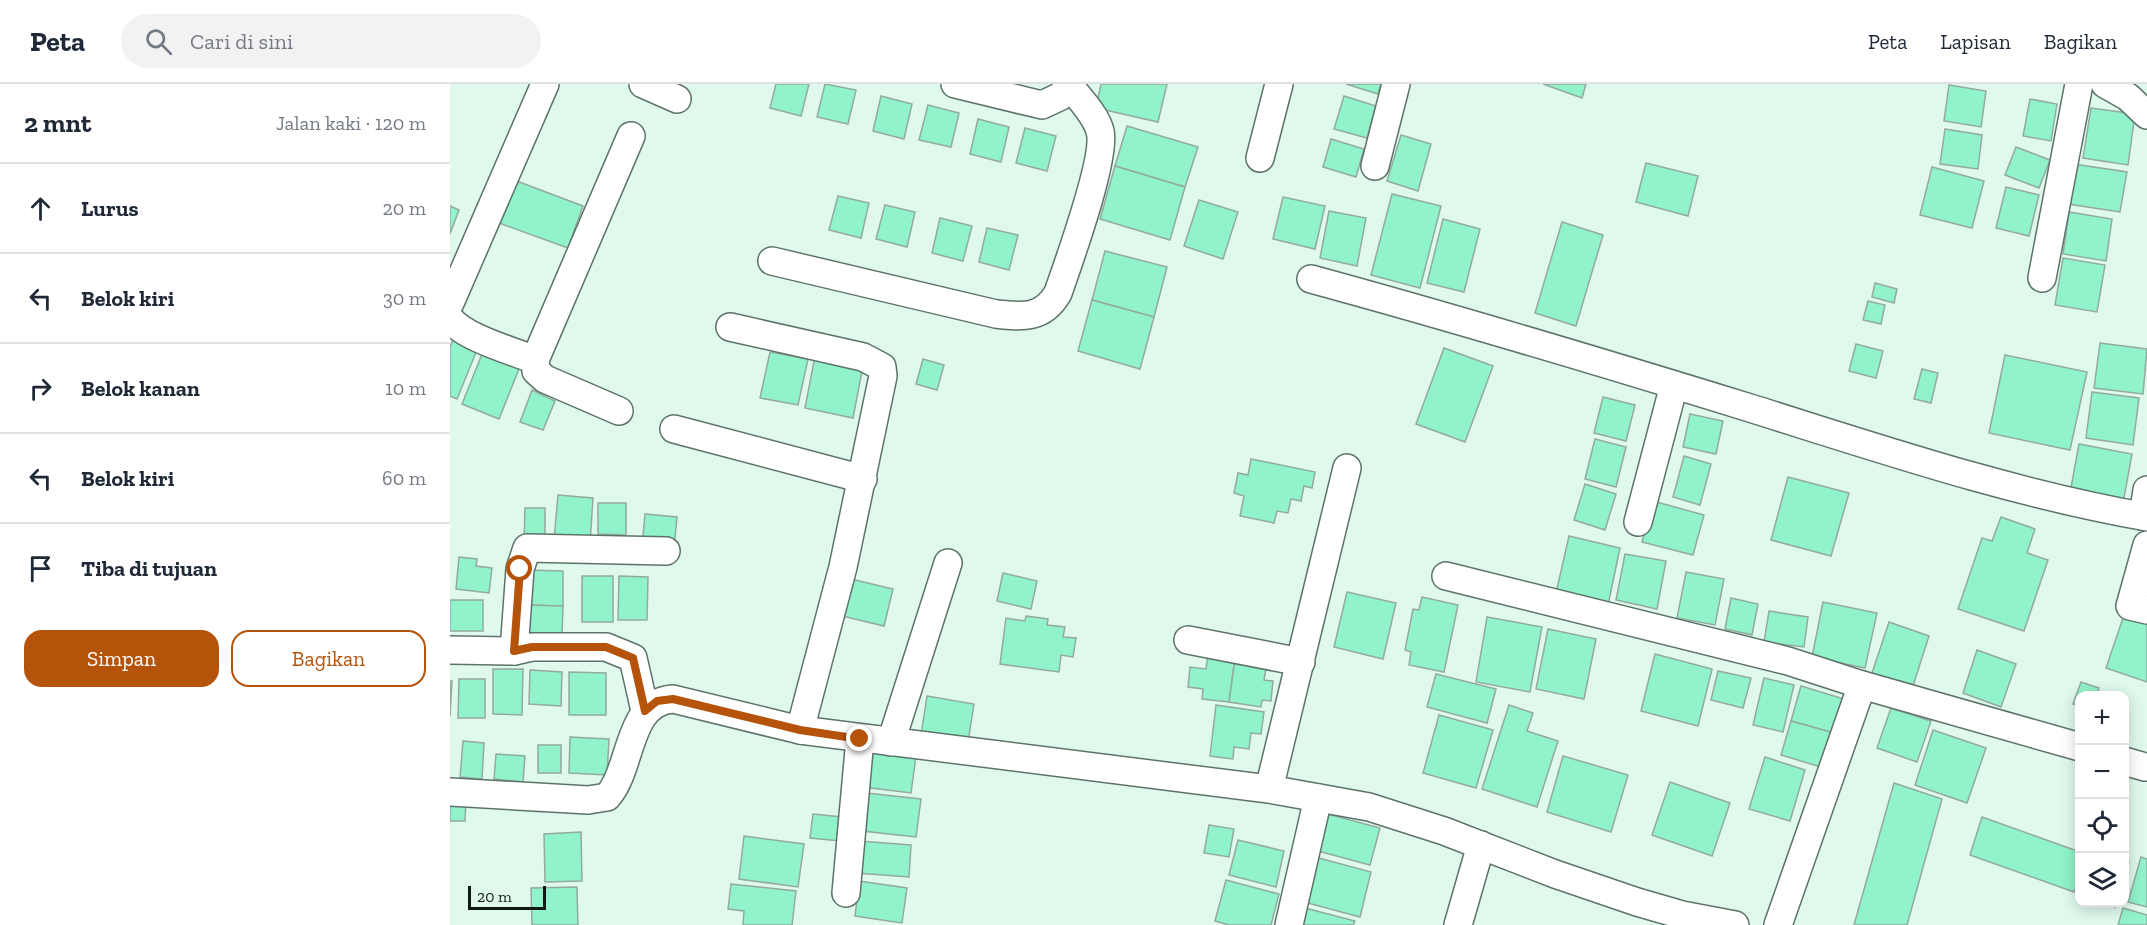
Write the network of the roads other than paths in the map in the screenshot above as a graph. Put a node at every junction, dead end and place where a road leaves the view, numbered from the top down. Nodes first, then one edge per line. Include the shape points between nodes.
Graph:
1 (545, 84) edge
2 (643, 84) edge
3 (955, 84) edge
4 (1069, 84) edge
5 (1279, 84) edge
6 (1396, 84) edge
7 (2079, 84) edge
8 (2105, 84) edge
9 (677, 99) dead end
10 (2147, 115) edge
11 (631, 136) dead end
12 (1260, 158) dead end
13 (1375, 166) dead end
14 (772, 261) dead end
15 (2042, 278) dead end
16 (1311, 279) dead end
17 (450, 303) edge
18 (450, 319) edge
19 (730, 327) dead end
20 (535, 360) junction
21 (1674, 384) junction
22 (619, 411) dead end
23 (674, 429) dead end
24 (1347, 468) dead end
25 (863, 479) junction
26 (2147, 490) edge
27 (2145, 517) edge
28 (1638, 522) dead end
29 (2147, 545) edge
30 (666, 551) dead end
31 (948, 563) dead end
32 (1446, 576) dead end
33 (2147, 610) edge
34 (1188, 640) dead end
35 (450, 650) edge
36 (514, 651) junction
37 (1301, 662) junction
38 (1862, 685) junction
39 (645, 711) junction
40 (800, 730) junction
41 (860, 739) junction
42 (891, 742) junction
43 (2075, 746) edge
44 (1269, 789) junction
45 (450, 792) edge
46 (1318, 798) junction
47 (1481, 845) junction
48 (846, 892) dead end
49 (1288, 925) edge
50 (1458, 925) edge
51 (1735, 925) edge
52 (1778, 925) edge

1 - 17 street
2 - 9 street
3 - 4 street via 1042,105 1061,96
4 - 14 street via 1100,131 1101,147 1082,223 1058,293 1042,312 1031,316 996,314
5 - 12 street
6 - 13 street
7 - 15 street
8 - 10 street via 2128,97
11 - 20 street
16 - 21 street
18 - 20 street via 472,334
19 - 25 street via 863,357 882,367
20 - 22 street via 536,371 545,379
21 - 27 street via 1960,474
21 - 28 street
23 - 25 street
24 - 37 street
25 - 40 street
26 - 27 street
29 - 33 street via 2130,606
30 - 36 street via 526,548 520,569
31 - 42 street
32 - 38 street via 1788,661
34 - 37 street
35 - 36 street
36 - 39 street via 532,647 606,647 633,658
37 - 44 street
38 - 43 street
38 - 52 street
39 - 40 street via 657,701 673,699
39 - 45 street via 621,778 607,797 588,800
40 - 41 street
41 - 42 street
41 - 48 street
42 - 44 street
44 - 46 street
46 - 47 street via 1369,807
46 - 49 street
47 - 50 street
47 - 51 street via 1637,902

